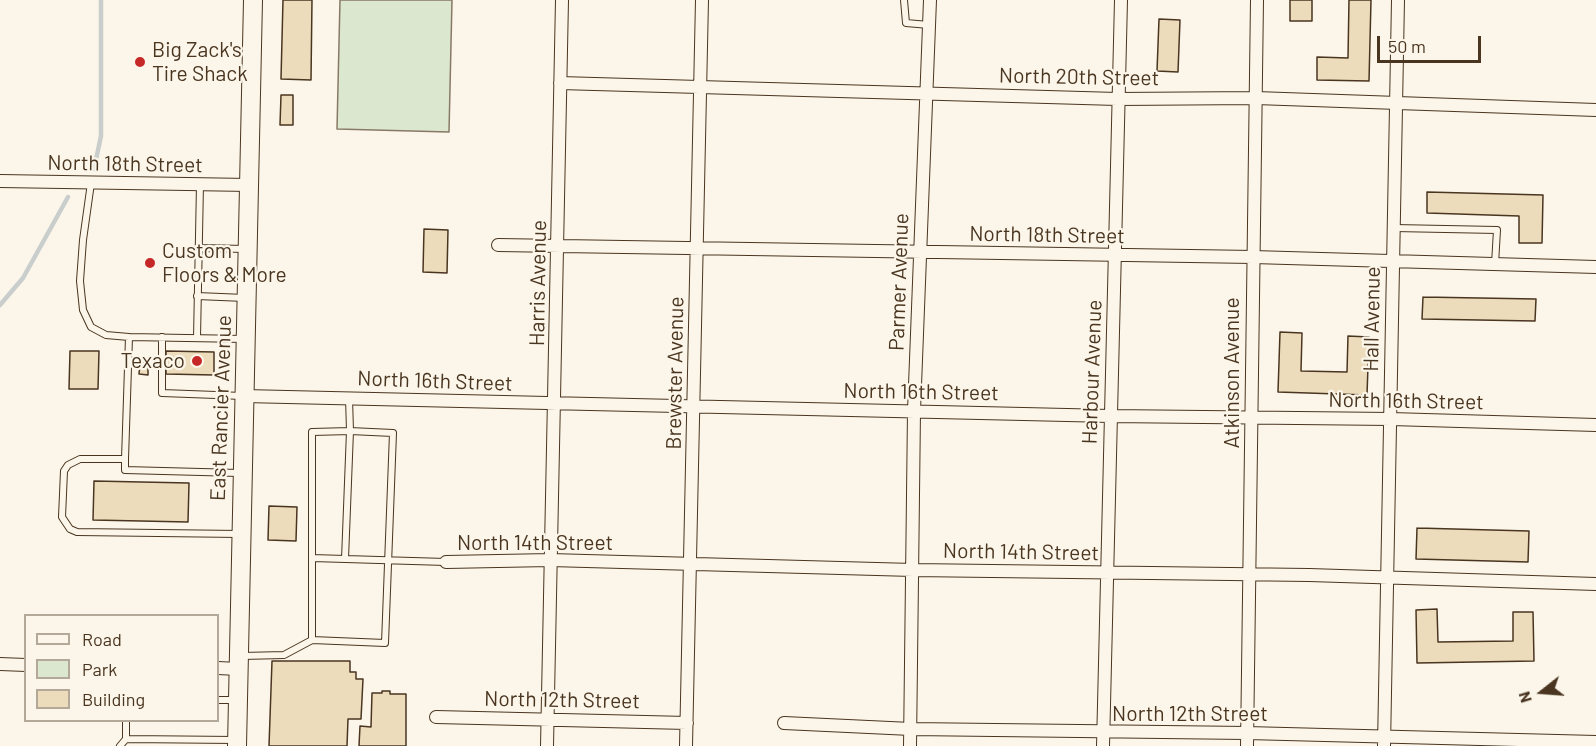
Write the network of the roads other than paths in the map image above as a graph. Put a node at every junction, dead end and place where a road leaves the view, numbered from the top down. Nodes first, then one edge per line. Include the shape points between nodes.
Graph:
1 (253, 0) edge
2 (562, 0) edge
3 (702, 0) edge
4 (904, 0) edge
5 (930, 0) edge
6 (1121, 0) edge
7 (1257, 0) edge
8 (1398, 0) edge
9 (928, 25) junction
10 (560, 83) junction
11 (700, 87) junction
12 (925, 93) junction
13 (1256, 98) junction
14 (1118, 99) junction
15 (1396, 102) junction
16 (1596, 110) edge
17 (0, 182) edge
18 (91, 183) junction
19 (200, 184) junction
20 (250, 185) junction
21 (1393, 228) junction
22 (498, 245) dead end
23 (558, 246) junction
24 (198, 248) junction
25 (248, 249) junction
26 (698, 250) junction
27 (920, 253) junction
28 (1115, 255) junction
29 (1252, 257) junction
30 (1392, 262) junction
31 (1495, 264) junction
32 (1596, 267) edge
33 (197, 296) junction
34 (247, 298) junction
35 (129, 337) junction
36 (162, 337) junction
37 (197, 338) junction
38 (246, 339) junction
39 (244, 396) junction
40 (349, 399) junction
41 (555, 404) junction
42 (694, 406) junction
43 (914, 411) junction
44 (1110, 416) junction
45 (1252, 418) junction
46 (1391, 419) junction
47 (1596, 424) edge
48 (350, 431) junction
49 (125, 459) junction
50 (242, 473) junction
51 (241, 534) junction
52 (312, 558) junction
53 (345, 559) junction
54 (550, 560) junction
55 (388, 561) junction
56 (446, 562) joint
57 (690, 565) junction
58 (913, 570) junction
59 (1107, 573) junction
60 (1248, 575) junction
61 (1388, 578) junction
62 (1596, 584) edge
63 (312, 640) junction
64 (238, 662) junction
65 (0, 664) edge
66 (24, 665) edge
67 (219, 668) edge
68 (219, 700) edge
69 (237, 700) junction
70 (436, 717) dead end
71 (548, 719) junction
72 (126, 722) edge
73 (687, 723) junction
74 (784, 723) dead end
75 (910, 729) junction
76 (1104, 733) junction
77 (126, 739) junction
78 (1247, 740) edge
79 (1384, 742) edge
80 (1596, 742) edge
81 (209, 743) edge
82 (237, 743) edge
83 (1504, 743) edge
84 (120, 746) edge
85 (547, 746) edge
86 (686, 746) edge
87 (910, 746) edge
88 (1103, 746) edge

1 - 20 main road, East Rancier Avenue
2 - 10 street, Harris Avenue
3 - 11 street, Brewster Avenue
4 - 9 lane via 906,23
5 - 9 street, Parmer Avenue
6 - 14 street, Harbour Avenue
7 - 13 street, Atkinson Avenue
8 - 15 street, Hall Avenue
9 - 12 street, Parmer Avenue
10 - 11 street, North 20th Street
10 - 23 street, Harris Avenue
11 - 12 street, North 20th Street
11 - 26 street, Brewster Avenue
12 - 14 street, North 20th Street
12 - 27 street, Parmer Avenue
13 - 14 street, North 20th Street
13 - 15 street, North 20th Street
13 - 29 street, Atkinson Avenue
14 - 28 street, Harbour Avenue
15 - 16 street, North 20th Street
15 - 21 street, Hall Avenue
17 - 18 street, North 18th Street
18 - 19 street, North 18th Street
18 - 35 lane via 80,281 83,310 91,327 106,335
19 - 20 street, North 18th Street
19 - 24 lane
20 - 25 main road, East Rancier Avenue
21 - 30 street, Hall Avenue
21 - 31 lane via 1497,230
22 - 23 street, North 18th Street
23 - 26 street, North 18th Street
23 - 41 street, Harris Avenue
24 - 25 lane
24 - 33 lane
25 - 34 main road, East Rancier Avenue
26 - 27 street, North 18th Street
26 - 42 street, Brewster Avenue
27 - 28 street, North 18th Street
27 - 43 street, Parmer Avenue
28 - 29 street, North 18th Street
28 - 44 street, Harbour Avenue
29 - 30 street, North 18th Street
29 - 45 street, Atkinson Avenue
30 - 31 street, North 18th Street
30 - 46 street, Hall Avenue
31 - 32 street, North 18th Street
33 - 34 lane
33 - 37 lane
34 - 38 main road, East Rancier Avenue
35 - 36 lane
35 - 49 lane
36 - 37 lane
36 - 39 lane via 162,393
37 - 38 lane
38 - 39 main road, East Rancier Avenue
39 - 40 street, North 16th Street
39 - 50 main road, East Rancier Avenue
40 - 41 street, North 16th Street
40 - 48 lane
41 - 42 street, North 16th Street
41 - 54 street, Harris Avenue
42 - 43 street, North 16th Street
42 - 57 street, Brewster Avenue
43 - 44 street, North 16th Street
43 - 58 street, Parmer Avenue
44 - 45 street, North 16th Street
44 - 59 street, Harbour Avenue
45 - 46 street, North 16th Street
45 - 60 street, Atkinson Avenue
46 - 47 street, North 16th Street
46 - 61 street, Hall Avenue
48 - 52 lane via 312,432
48 - 53 lane
48 - 55 lane via 393,433
49 - 50 lane via 125,470
49 - 51 lane via 80,459 68,465 64,471 62,517 70,529
50 - 51 main road, East Rancier Avenue
51 - 64 main road, East Rancier Avenue
52 - 53 lane
52 - 63 lane
53 - 55 lane
54 - 56 street, North 14th Street
54 - 57 street, North 14th Street
54 - 71 street, Harris Avenue
55 - 56 lane
55 - 63 lane via 385,643
57 - 58 street, North 14th Street
57 - 73 street, Brewster Avenue
58 - 59 street, North 14th Street
58 - 75 street, Parmer Avenue
59 - 60 street, North 14th Street
59 - 76 street, Harbour Avenue
60 - 61 street, North 14th Street
60 - 78 street, Atkinson Avenue
61 - 62 street, North 14th Street
61 - 79 street, Hall Avenue
63 - 64 lane via 284,655
64 - 67 street
64 - 69 main road, East Rancier Avenue
65 - 66 street
68 - 69 lane
69 - 82 main road, East Rancier Avenue
70 - 71 street, North 12th Street
71 - 73 street, North 12th Street
71 - 85 street, Harris Avenue
72 - 77 lane
73 - 86 street, Brewster Avenue
74 - 75 street, North 12th Street
75 - 76 street, North 12th Street
75 - 87 street, Parmer Avenue
76 - 78 street, North 12th Street
76 - 88 street, Harbour Avenue
77 - 81 lane
77 - 84 lane
78 - 79 street, North 12th Street
79 - 83 street, North 12th Street
80 - 83 street, North 12th Street
81 - 82 lane

